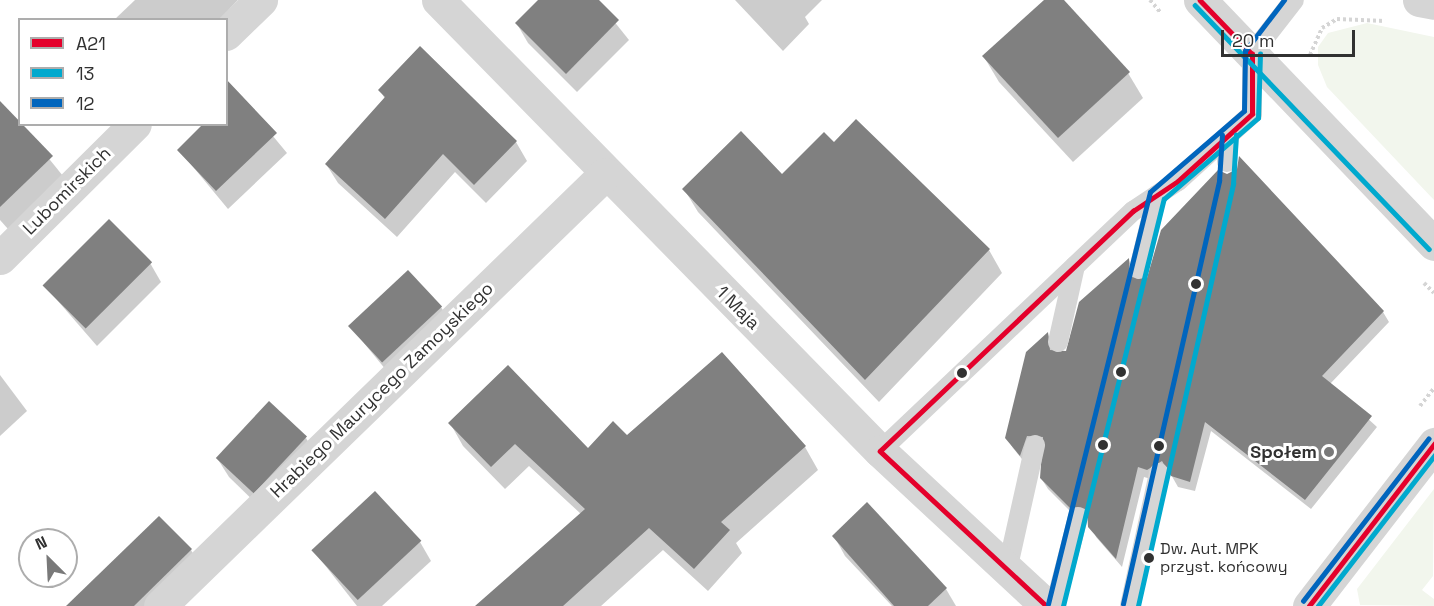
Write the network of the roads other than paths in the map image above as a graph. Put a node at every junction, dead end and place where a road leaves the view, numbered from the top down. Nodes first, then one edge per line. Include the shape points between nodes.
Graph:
1 (261, 0) edge
2 (438, 0) edge
3 (1200, 0) edge
4 (1294, 0) edge
5 (1419, 0) edge
6 (1434, 3) edge
7 (228, 32) edge
8 (1252, 54) junction
9 (133, 126) edge
10 (1229, 135) junction
11 (1227, 162) dead end
12 (605, 174) junction
13 (1157, 195) junction
14 (1434, 244) edge
15 (0, 258) edge
16 (1075, 266) junction
17 (1139, 269) dead end
18 (1058, 342) dead end
19 (1434, 444) edge
20 (1035, 445) dead end
21 (880, 452) junction
22 (1159, 473) dead end
23 (1078, 517) dead end
24 (1008, 566) junction
25 (160, 606) edge
26 (1047, 606) edge
27 (1055, 606) edge
28 (1130, 606) edge
29 (1309, 606) edge

1 - 7 street
2 - 12 street, 1 Maja
3 - 8 street
4 - 8 lane
5 - 6 street
8 - 10 lane via 1252,114
8 - 14 street
9 - 15 street, Lubomirskich
10 - 11 lane
10 - 13 lane
12 - 21 street, 1 Maja
12 - 25 street, Hrabiego Maurycego Zamoyskiego
13 - 16 lane
13 - 17 lane
16 - 18 lane
16 - 21 lane
19 - 29 street
20 - 24 lane
21 - 24 street, 1 Maja
22 - 28 lane
23 - 27 lane
24 - 26 street, 1 Maja

